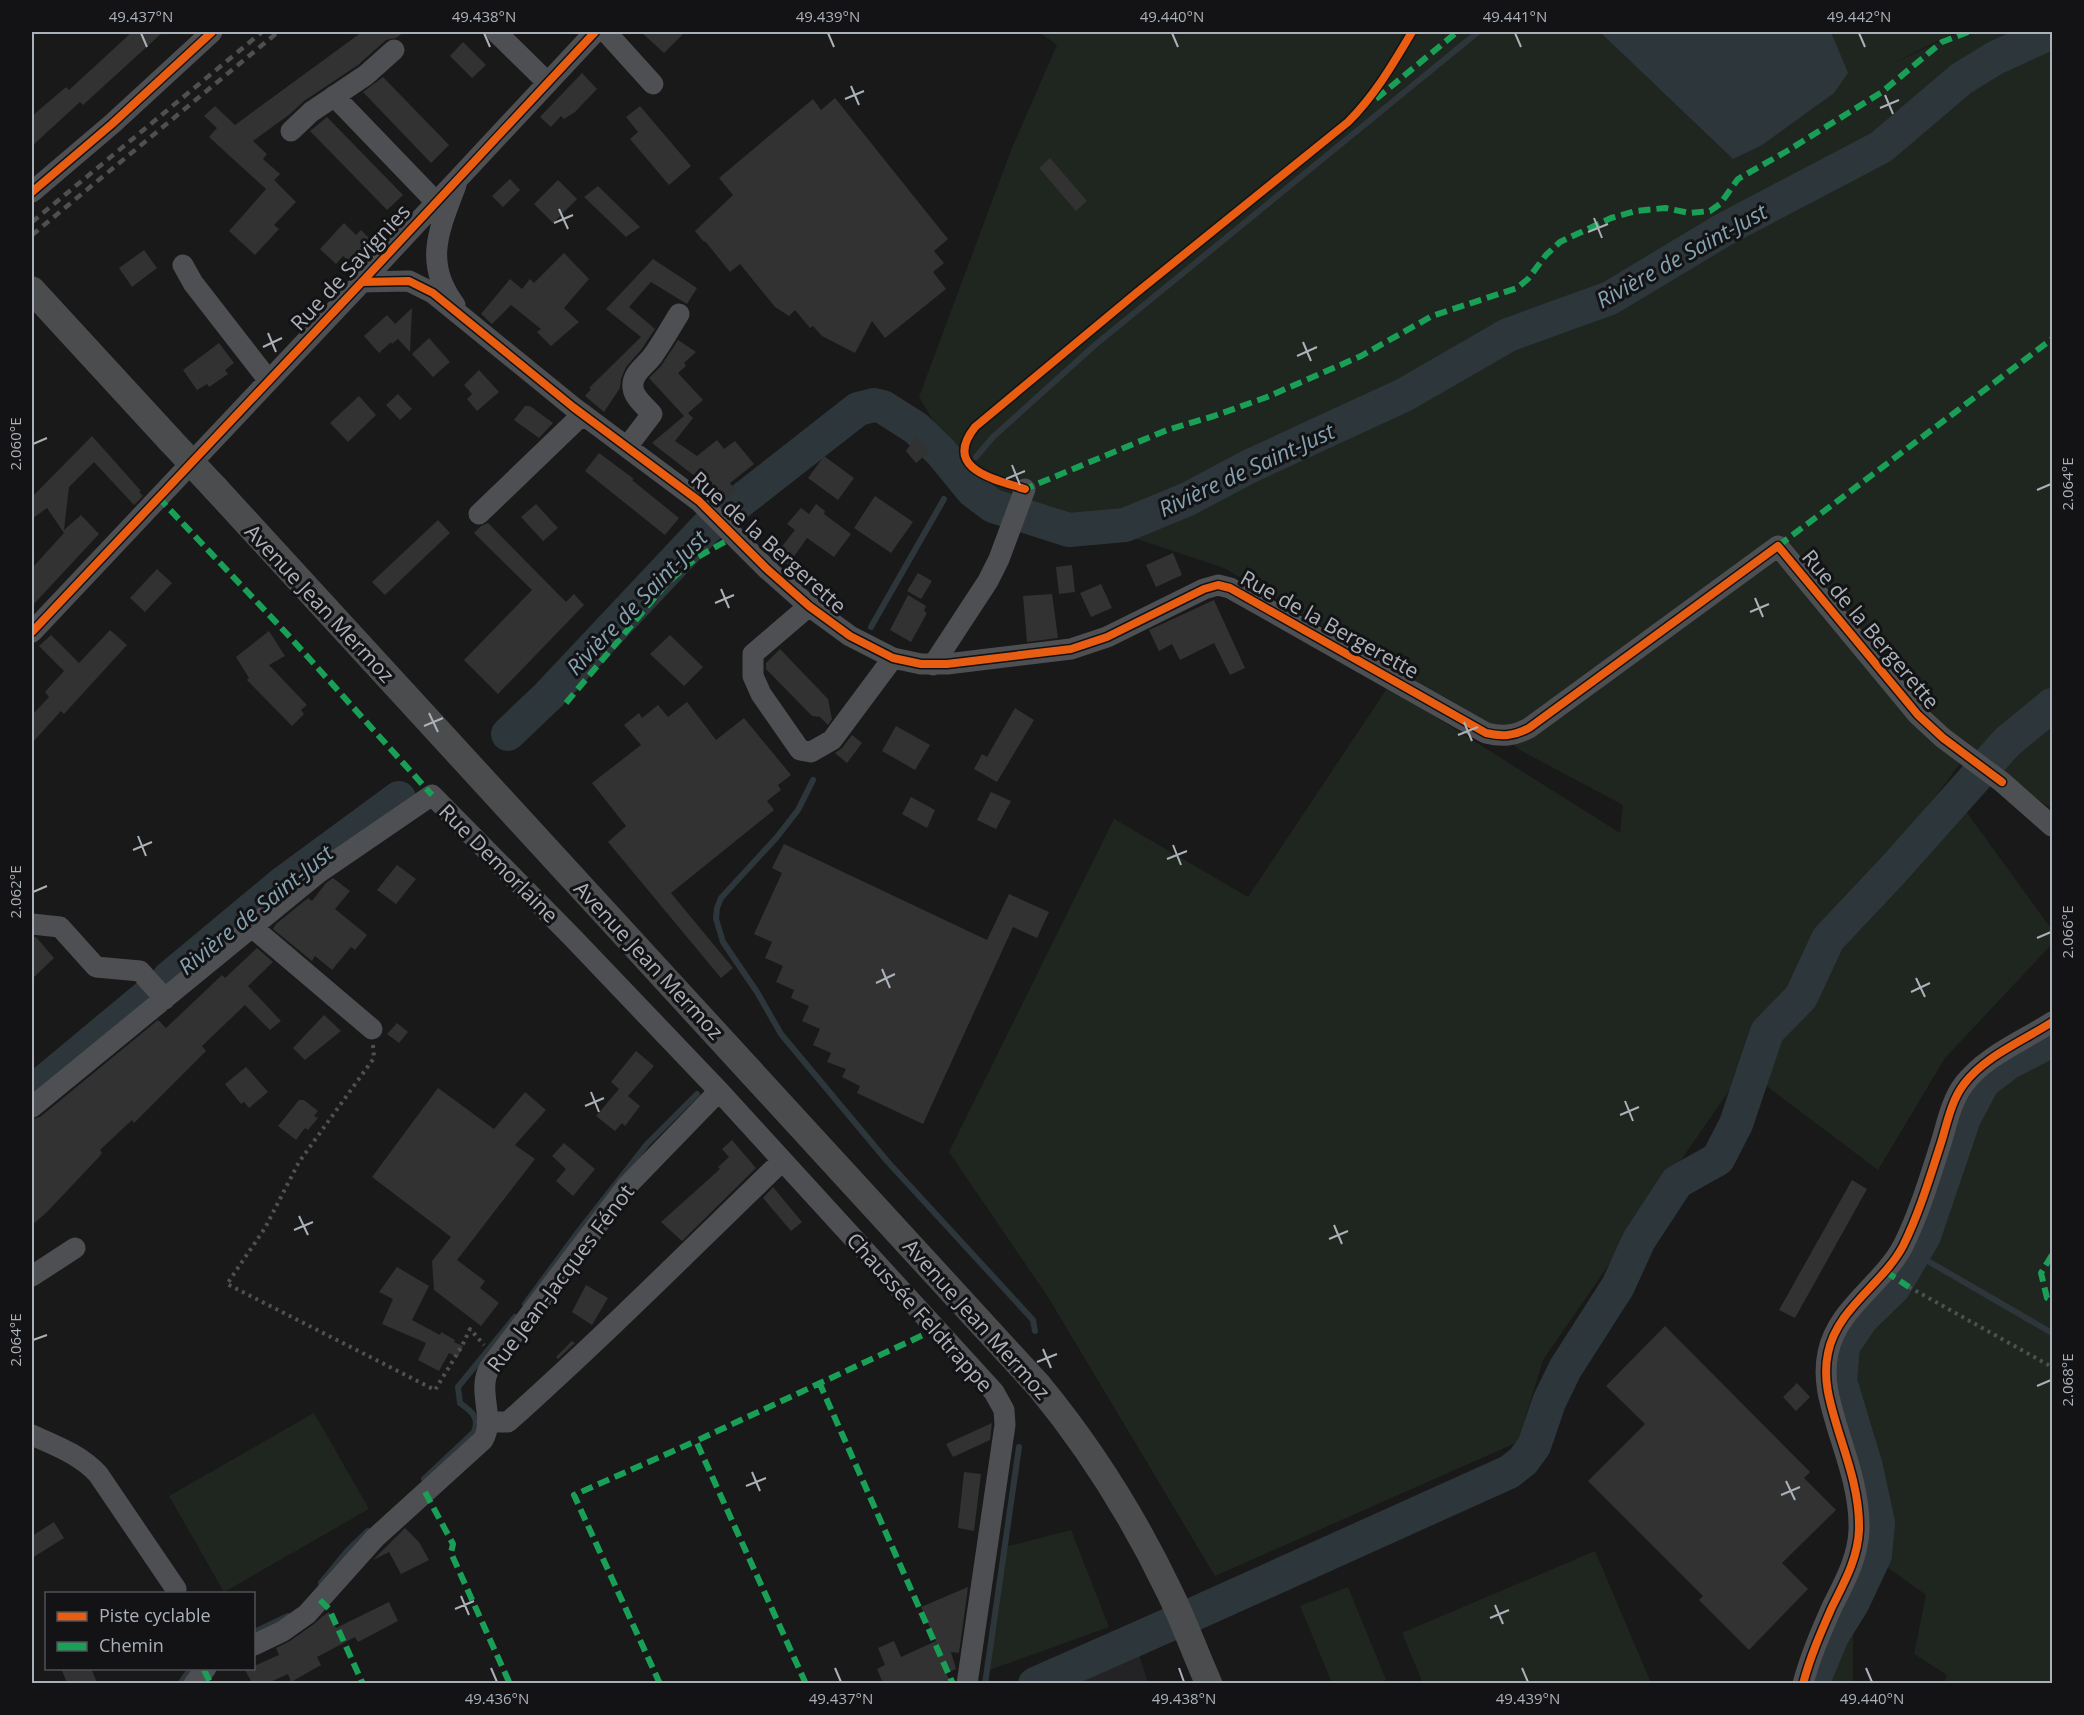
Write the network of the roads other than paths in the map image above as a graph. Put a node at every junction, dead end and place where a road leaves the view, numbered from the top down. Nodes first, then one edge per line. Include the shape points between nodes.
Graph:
1 (496, 32) edge
2 (596, 32) edge
3 (606, 32) edge
4 (202, 35) edge
5 (394, 50) dead end
6 (548, 83) junction
7 (653, 84) dead end
8 (334, 96) junction
9 (291, 131) dead end
10 (459, 176) junction
11 (32, 192) edge
12 (436, 202) junction
13 (183, 265) dead end
14 (362, 282) junction
15 (32, 290) edge
16 (679, 314) dead end
17 (473, 326) junction
18 (269, 381) junction
19 (583, 414) junction
20 (627, 447) junction
21 (1020, 506) dead end
22 (479, 514) dead end
23 (809, 606) junction
24 (32, 632) edge
25 (893, 658) junction
26 (933, 665) junction
27 (2052, 826) edge
28 (32, 924) edge
29 (253, 927) junction
30 (165, 999) junction
31 (2052, 1022) edge
32 (372, 1029) road end
33 (719, 1091) junction
34 (32, 1107) edge
35 (782, 1161) junction
36 (75, 1248) dead end
37 (32, 1276) edge
38 (487, 1422) junction
39 (32, 1424) edge
40 (32, 1435) edge
41 (176, 1589) dead end
42 (255, 1645) edge
43 (204, 1670) edge
44 (1207, 1680) edge
45 (194, 1683) edge
46 (967, 1683) edge
47 (1803, 1683) edge

1 - 6 street
2 - 6 street, Rue de Savignies
3 - 7 street
4 - 11 street via 112,124
5 - 8 street
6 - 10 street, Rue de Savignies
8 - 9 street
8 - 12 street
10 - 12 street, Rue de Savignies
10 - 17 street, Rue de la Bergerette via 436,243 436,263 451,300
12 - 14 street, Rue de Savignies
13 - 18 street
14 - 17 street, Rue de la Bergerette via 397,280 421,285
14 - 18 street, Rue de Savignies
15 - 44 main road, Avenue Jean Mermoz, bridge via 1039,1386 1085,1447 1134,1525 1170,1592
16 - 20 street via 634,378 634,395 652,414
17 - 19 street, Rue de la Bergerette
18 - 24 street, Rue de Savignies
19 - 20 street, Rue de la Bergerette
19 - 22 street
20 - 23 street, Rue de la Bergerette via 708,508
21 - 26 street via 988,581
23 - 25 street, Rue de la Bergerette via 850,636
23 - 25 street via 753,654 753,676 761,694 800,750 811,752 832,740
25 - 26 street, Rue de la Bergerette
26 - 27 street, Rue de la Bergerette via 1093,643 1218,585 1230,588 1486,733 1510,735 1529,728 1778,546 1932,728
28 - 30 street via 60,927 96,968 140,971
29 - 30 street, Rue Demorlaine
29 - 32 street
29 - 33 street, Rue Demorlaine via 334,861 432,795
30 - 34 street, Rue Demorlaine
31 - 47 street via 1980,1067 1959,1091 1902,1247 1840,1323 1831,1342 1827,1389 1853,1479 1859,1531 1853,1560
33 - 35 street, Chaussée Feldtrappe
33 - 38 street, Rue Jean-Jacques Fénot via 627,1186 490,1367 484,1381
35 - 38 street via 508,1422
35 - 46 street, Chaussée Feldtrappe via 994,1392 1004,1410 1005,1425
36 - 37 street
38 - 42 street via 485,1435 478,1444 375,1538 307,1614
39 - 40 street
40 - 41 street via 81,1458 93,1469
43 - 45 street

